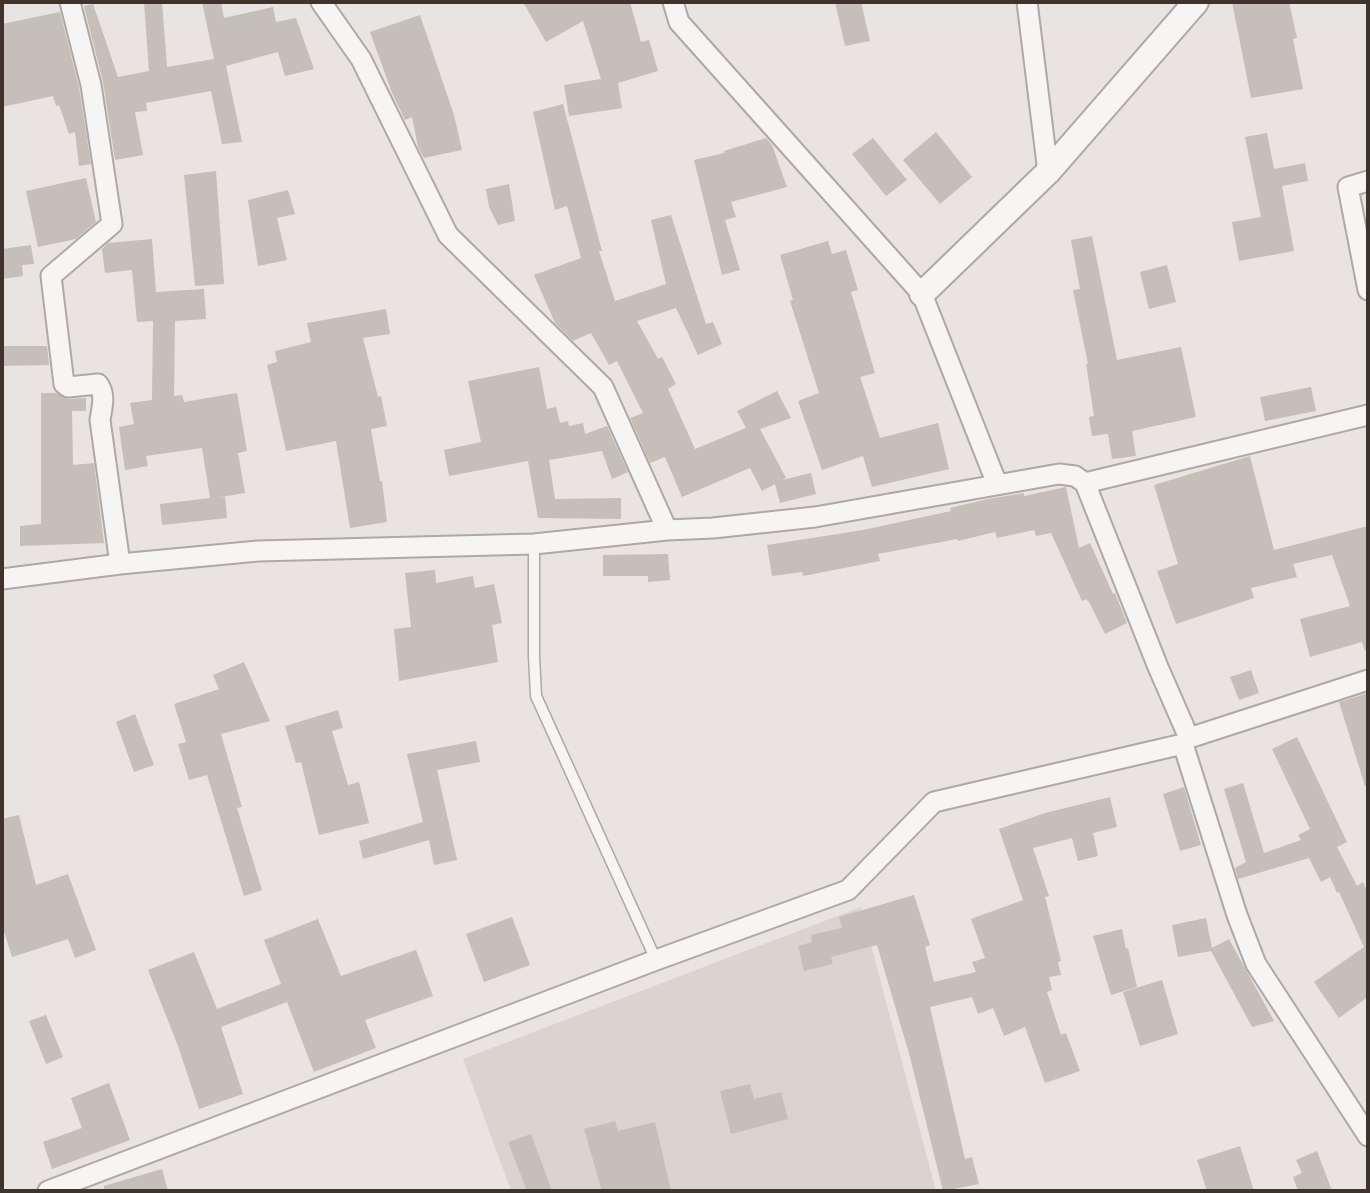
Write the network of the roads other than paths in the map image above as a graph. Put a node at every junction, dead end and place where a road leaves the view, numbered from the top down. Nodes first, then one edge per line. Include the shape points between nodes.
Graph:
1 (71, 2) edge
2 (320, 2) edge
3 (673, 2) edge
4 (1027, 2) edge
5 (1196, 2) edge
6 (1048, 172) junction
7 (1368, 181) edge
8 (1368, 290) edge
9 (922, 294) junction
10 (1368, 415) edge
11 (1085, 483) junction
12 (996, 484) junction
13 (667, 530) junction
14 (534, 544) junction
15 (120, 564) junction
16 (2, 579) edge
17 (1368, 680) edge
18 (1186, 741) junction
19 (656, 960) junction
20 (1368, 1136) edge
21 (48, 1191) edge

1 - 15 street via 91,85 112,224 51,276 64,384 98,384 102,388 100,420
2 - 13 street via 361,59 448,235 603,387
3 - 9 street via 679,22
4 - 6 street
5 - 6 street
6 - 9 street
7 - 8 street via 1348,187
9 - 12 street
10 - 11 street
11 - 12 street via 1059,474
11 - 18 street
12 - 13 street via 815,517
13 - 14 street
14 - 15 street via 258,551
14 - 19 lane via 536,696
15 - 16 street
17 - 18 street
18 - 19 street via 934,802 848,890
18 - 20 street via 1256,964
19 - 21 street

